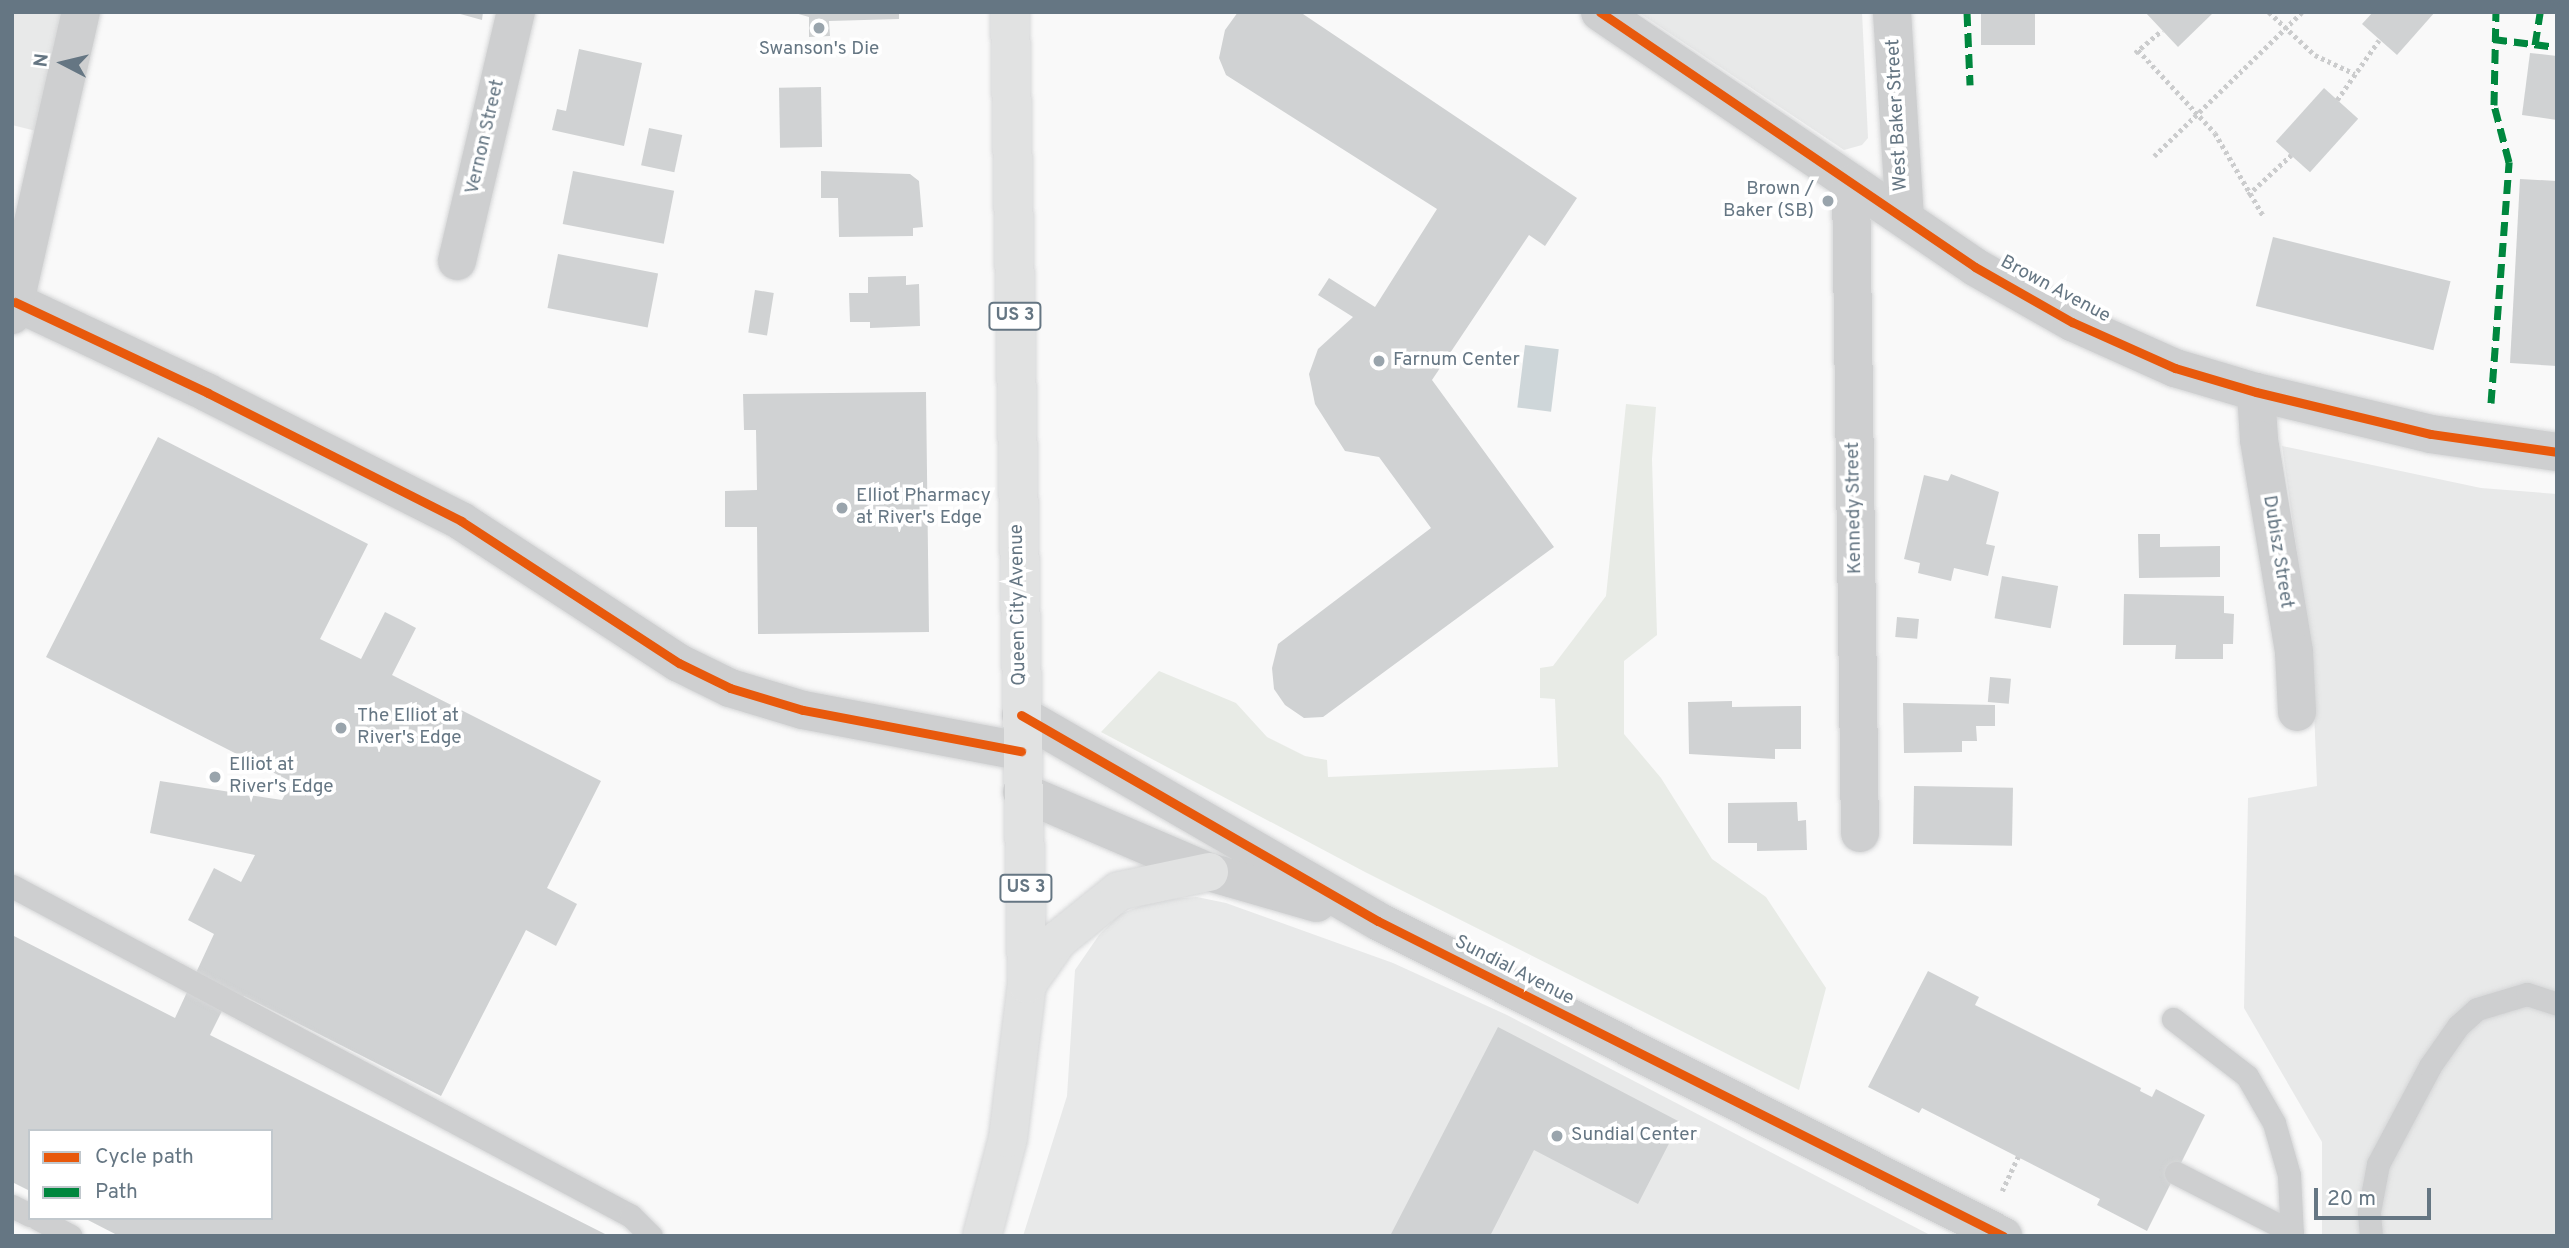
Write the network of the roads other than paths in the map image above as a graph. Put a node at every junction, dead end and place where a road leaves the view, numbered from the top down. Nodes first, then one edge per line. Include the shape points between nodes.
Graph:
1 (81, 12) edge
2 (516, 12) edge
3 (1010, 12) edge
4 (1600, 12) edge
5 (1892, 12) edge
6 (1851, 183) junction
7 (1905, 217) junction
8 (457, 261) dead end
9 (14, 309) edge
10 (2256, 392) junction
11 (2557, 452) edge
12 (2297, 712) dead end
13 (1021, 733) junction
14 (1022, 792) junction
15 (1860, 833) dead end
16 (1209, 872) junction
17 (12, 886) edge
18 (1378, 921) junction
19 (1027, 984) junction
20 (2557, 1004) edge
21 (2173, 1018) dead end
22 (2176, 1173) dead end
23 (12, 1206) edge
24 (28, 1214) edge
25 (41, 1220) edge
26 (2292, 1234) edge
27 (72, 1236) edge
28 (651, 1236) edge
29 (982, 1236) edge
30 (2003, 1236) edge
31 (2371, 1236) edge

1 - 9 street
2 - 8 street, Vernon Street
3 - 13 main road, Queen City Avenue / US 3
4 - 6 street, Brown Avenue
5 - 7 street, West Baker Street
6 - 7 street, Brown Avenue
6 - 15 street, Kennedy Street
7 - 10 street, Brown Avenue via 1975,267 2072,322 2175,368
9 - 13 street, Sundial Avenue via 208,393 461,521 679,663 730,688 803,709
10 - 11 street, Brown Avenue via 2431,434
10 - 12 street, Dubisz Street via 2259,440 2294,652
13 - 14 main road, Queen City Avenue / US 3
13 - 18 street, Sundial Avenue
14 - 16 street, Sundial Avenue
14 - 19 main road, Queen City Avenue / US 3
16 - 18 street, Sundial Avenue
16 - 19 main road via 1119,891 1058,940
17 - 28 lane via 631,1216
18 - 30 street, Sundial Avenue
19 - 29 main road, Queen City Avenue / US 3 via 1008,1138
20 - 31 lane via 2527,995 2477,1009 2458,1026 2430,1066 2378,1164 2369,1212
21 - 26 lane via 2247,1076 2274,1124 2289,1175
22 - 26 lane
23 - 24 lane
25 - 27 lane

